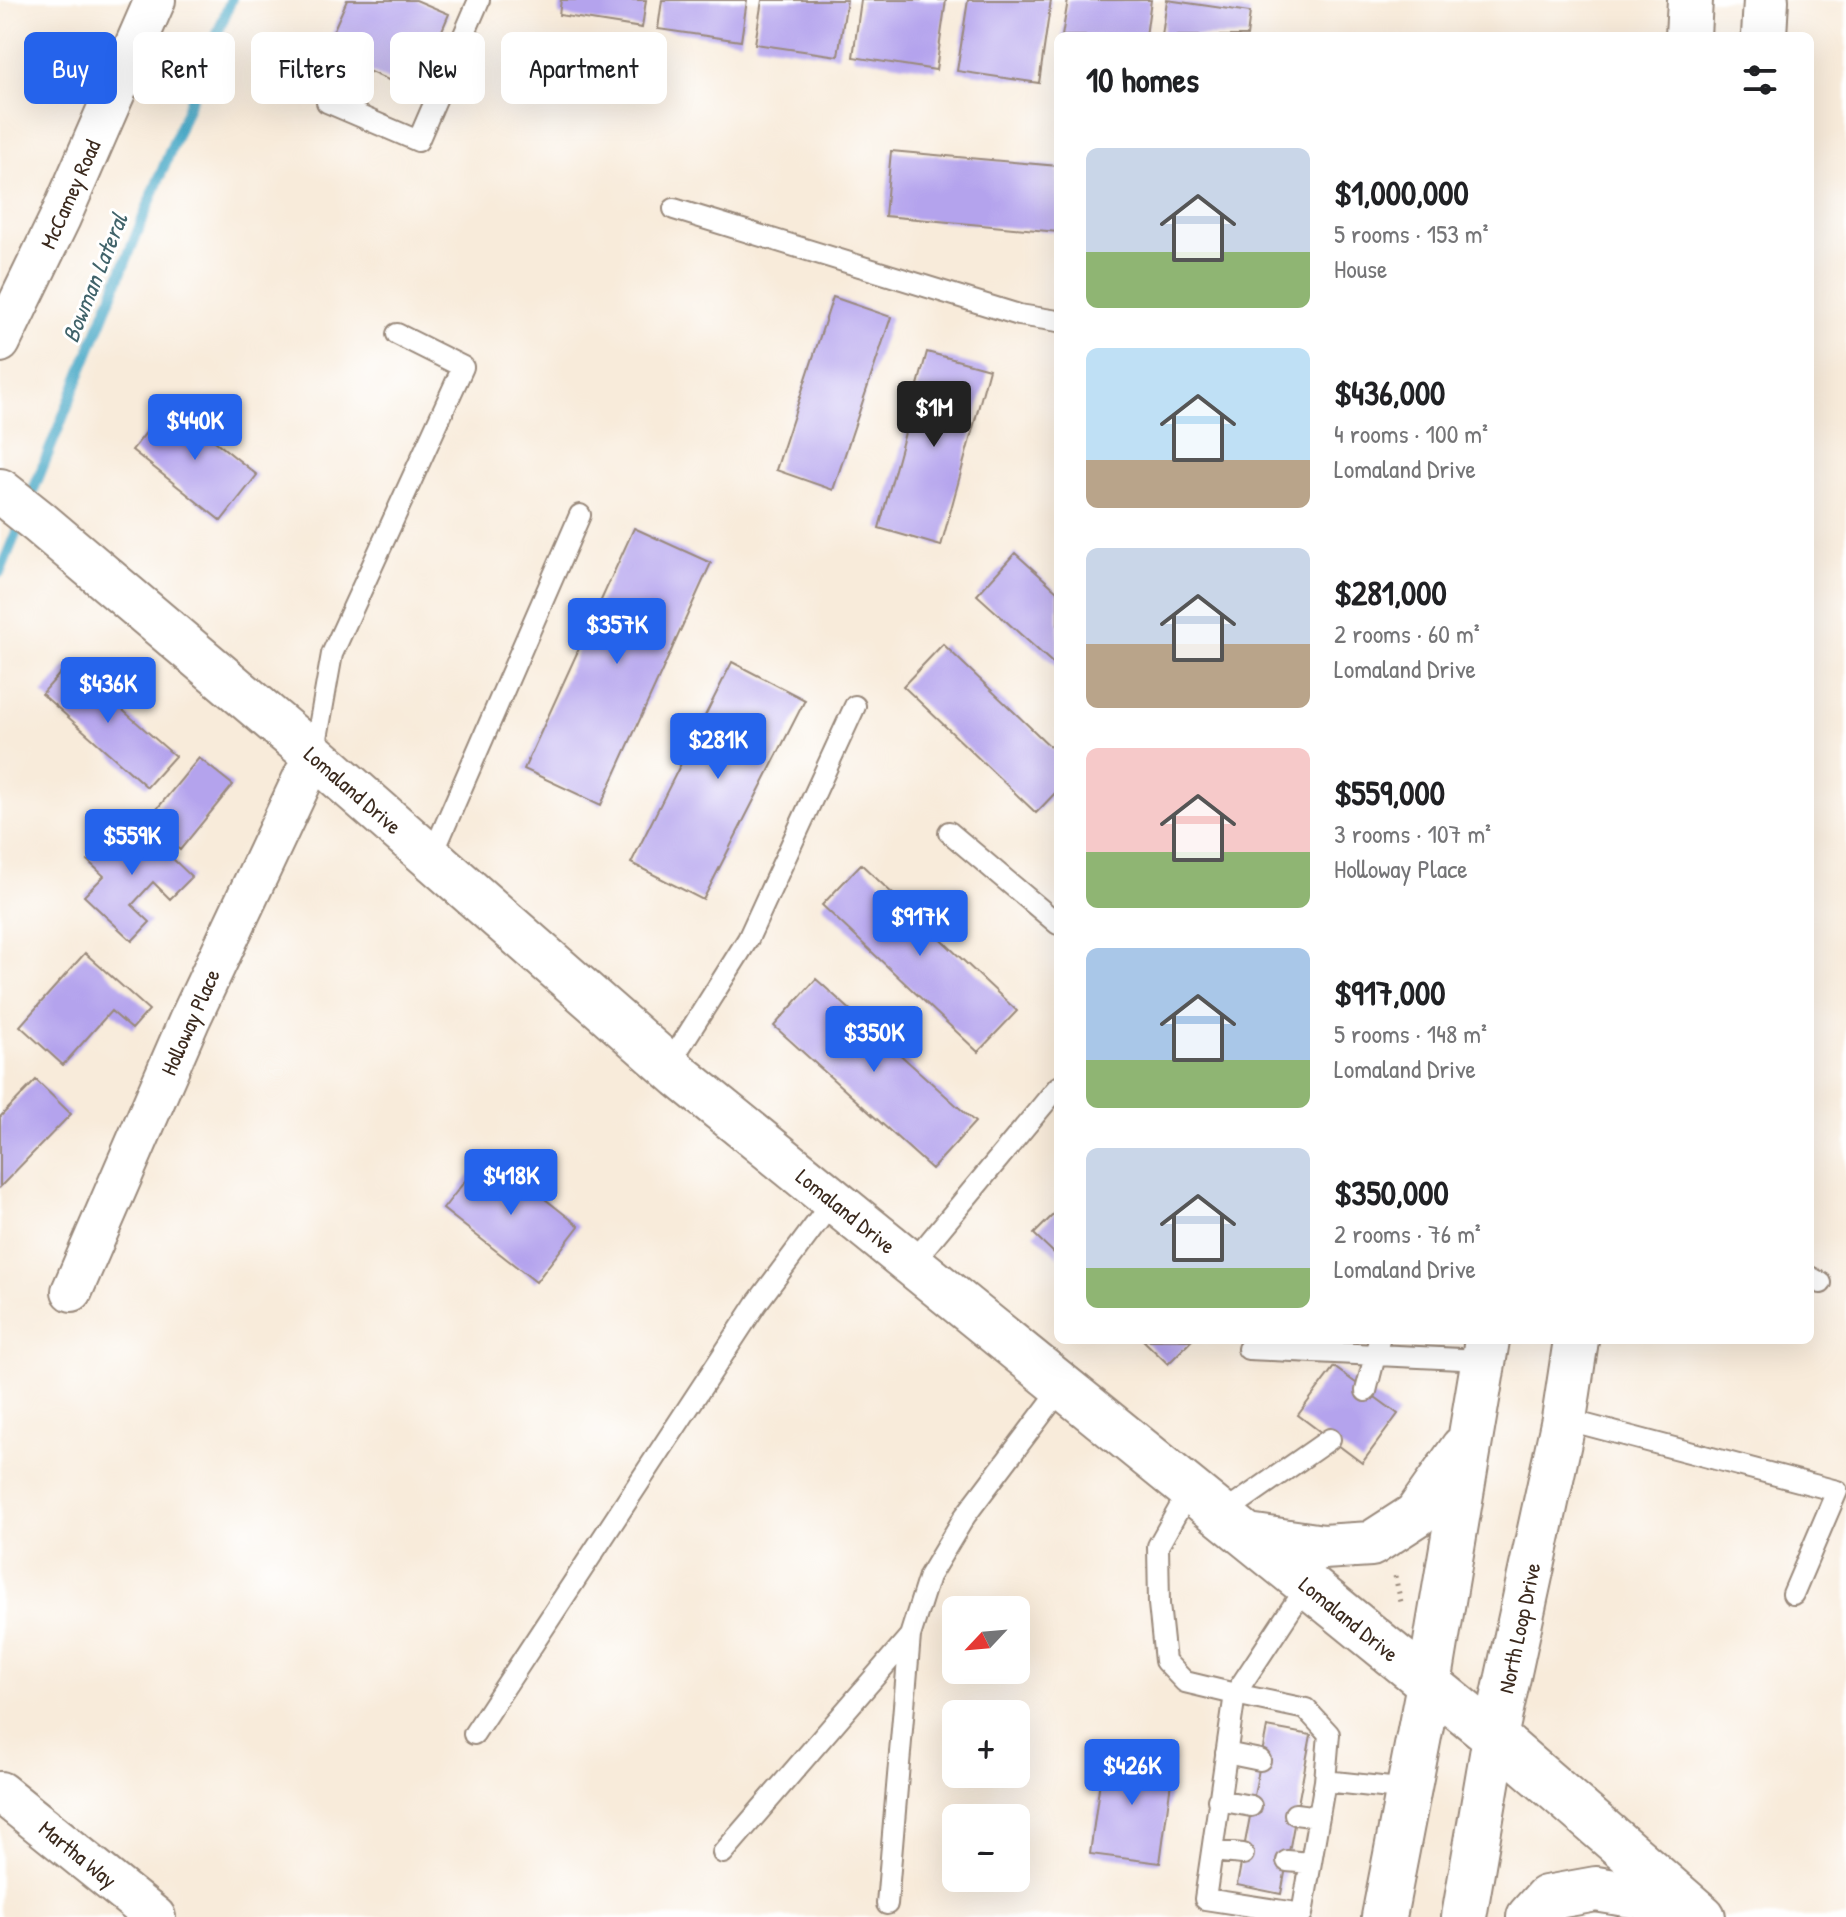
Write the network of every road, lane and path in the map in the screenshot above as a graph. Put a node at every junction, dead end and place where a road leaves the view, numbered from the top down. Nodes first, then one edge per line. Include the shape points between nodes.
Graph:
1 (155, 0) edge
2 (479, 0) edge
3 (1690, 0) edge
4 (1766, 0) edge
5 (1688, 32) edge
6 (1764, 32) edge
7 (332, 104) edge
8 (674, 209) dead end
9 (1054, 320) edge
10 (397, 334) dead end
11 (0, 342) edge
12 (0, 491) edge
13 (580, 515) dead end
14 (855, 706) dead end
15 (314, 755) junction
16 (949, 832) dead end
17 (431, 858) junction
18 (1054, 921) edge
19 (668, 1066) junction
20 (1054, 1092) edge
21 (833, 1201) junction
22 (912, 1263) junction
23 (72, 1291) dead end
24 (1575, 1344) edge
25 (1378, 1348) edge
26 (1248, 1349) dead end
27 (1485, 1350) edge
28 (1063, 1386) junction
29 (1366, 1391) dead end
30 (1564, 1419) junction
31 (1330, 1439) dead end
32 (1469, 1439) junction
33 (1842, 1493) edge
34 (1219, 1513) junction
35 (1393, 1569) dead end
36 (1307, 1585) junction
37 (1793, 1594) dead end
38 (1402, 1608) dead end
39 (910, 1636) junction
40 (1429, 1684) junction
41 (1235, 1694) junction
42 (474, 1734) dead end
43 (1495, 1737) junction
44 (1226, 1753) junction
45 (1260, 1760) dead end
46 (1304, 1768) dead end
47 (1325, 1776) junction
48 (1409, 1790) junction
49 (0, 1792) edge
50 (1218, 1800) junction
51 (1251, 1806) dead end
52 (1295, 1814) dead end
53 (1319, 1817) junction
54 (1212, 1851) junction
55 (723, 1853) dead end
56 (1243, 1854) dead end
57 (1287, 1861) dead end
58 (1310, 1863) junction
59 (887, 1904) dead end
60 (1695, 1910) edge
61 (1309, 1915) edge
62 (155, 1917) edge
63 (1384, 1917) edge
64 (1464, 1917) edge
65 (1529, 1917) edge

1 - 11 street, McCamey Road
2 - 7 lane via 418,141
3 - 5 main road
4 - 6 main road
8 - 9 lane via 1019,315
10 - 15 lane via 463,367 332,654
12 - 15 main road, Lomaland Drive
13 - 17 lane
14 - 19 lane via 748,939
15 - 17 main road, Lomaland Drive
15 - 23 street, Holloway Place via 189,1021
16 - 18 lane
17 - 19 main road, Lomaland Drive
19 - 21 main road, Lomaland Drive
20 - 22 lane
21 - 22 main road, Lomaland Drive
21 - 42 lane via 757,1303
22 - 28 main road, Lomaland Drive
24 - 30 main road, North Loop Drive
25 - 26 lane
25 - 27 lane
25 - 29 lane
27 - 32 main road
28 - 34 main road, Lomaland Drive
28 - 39 lane via 958,1528 929,1576
30 - 33 lane
30 - 43 main road, North Loop Drive
31 - 34 lane
32 - 34 main road via 1416,1515 1371,1544 1323,1547
32 - 40 main road
33 - 37 lane
34 - 36 main road, Lomaland Drive
34 - 41 lane via 1158,1546 1159,1604 1165,1661 1185,1682
35 - 38 path
36 - 40 main road, Lomaland Drive
36 - 41 lane
39 - 55 lane
39 - 59 lane
40 - 43 main road, Lomaland Drive
40 - 48 main road
41 - 44 lane
41 - 47 lane via 1306,1709 1329,1734
43 - 60 main road, Lomaland Drive
43 - 64 main road, North Loop Drive
44 - 45 lane
44 - 50 lane
46 - 47 lane
47 - 48 lane
47 - 53 lane
48 - 63 main road
49 - 62 street, Martha Way
50 - 51 lane
50 - 54 lane
52 - 53 lane
53 - 58 lane
54 - 56 lane
54 - 61 lane via 1205,1899
57 - 58 lane
58 - 61 lane
60 - 65 main road via 1596,1889 1546,1898

